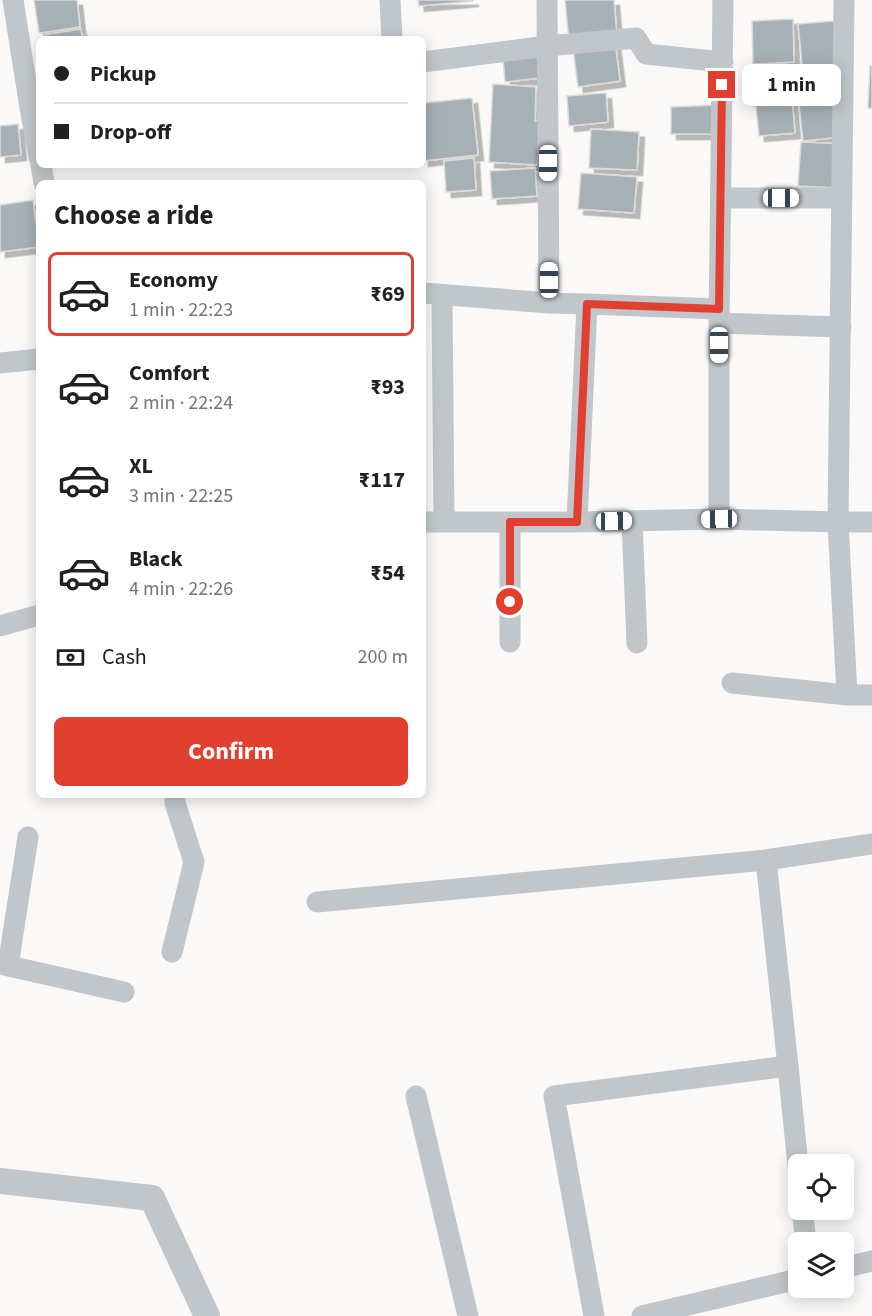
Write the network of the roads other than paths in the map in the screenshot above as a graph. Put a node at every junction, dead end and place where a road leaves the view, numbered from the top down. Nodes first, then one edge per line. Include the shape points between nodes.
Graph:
1 (13, 0) edge
2 (390, 0) edge
3 (546, 0) edge
4 (723, 0) edge
5 (844, 0) edge
6 (392, 36) edge
7 (547, 46) junction
8 (426, 62) edge
9 (723, 62) junction
10 (36, 141) edge
11 (721, 198) junction
12 (842, 198) junction
13 (433, 294) edge
14 (549, 303) junction
15 (587, 304) junction
16 (719, 316) junction
17 (841, 327) junction
18 (36, 359) edge
19 (0, 363) edge
20 (719, 519) junction
21 (632, 520) junction
22 (434, 522) edge
23 (510, 522) junction
24 (577, 522) junction
25 (838, 522) junction
26 (872, 522) edge
27 (36, 616) edge
28 (0, 626) edge
29 (510, 642) dead end
30 (637, 643) dead end
31 (732, 683) dead end
32 (847, 695) junction
33 (872, 695) edge
34 (175, 798) edge
35 (28, 837) dead end
36 (872, 844) edge
37 (766, 860) junction
38 (316, 902) dead end
39 (172, 952) dead end
40 (4, 965) edge
41 (124, 992) dead end
42 (788, 1066) junction
43 (416, 1096) dead end
44 (797, 1154) edge
45 (0, 1181) edge
46 (872, 1261) edge
47 (854, 1265) edge
48 (788, 1281) edge
49 (207, 1316) edge
50 (468, 1316) edge
51 (594, 1316) edge
52 (642, 1316) edge

1 - 10 street
2 - 6 street
3 - 7 street
4 - 9 street
5 - 12 street
7 - 8 street
7 - 9 street via 636,38 646,54
7 - 14 street
9 - 11 street
11 - 12 street
11 - 16 street
12 - 17 street
13 - 14 street
13 - 22 street
14 - 15 street
15 - 16 street
15 - 24 street
16 - 17 street
16 - 20 street
17 - 25 street
18 - 19 street
20 - 21 street
20 - 25 street
21 - 24 street
21 - 30 street
22 - 23 street
23 - 24 street
23 - 29 street
25 - 26 street
25 - 32 street
27 - 28 street
31 - 32 street
32 - 33 street
34 - 39 street via 194,862
35 - 40 street
36 - 37 street
37 - 38 street
37 - 42 street
40 - 41 street
42 - 44 street
42 - 51 street via 554,1096
43 - 50 street
45 - 49 street via 152,1198
46 - 47 street
48 - 52 street

